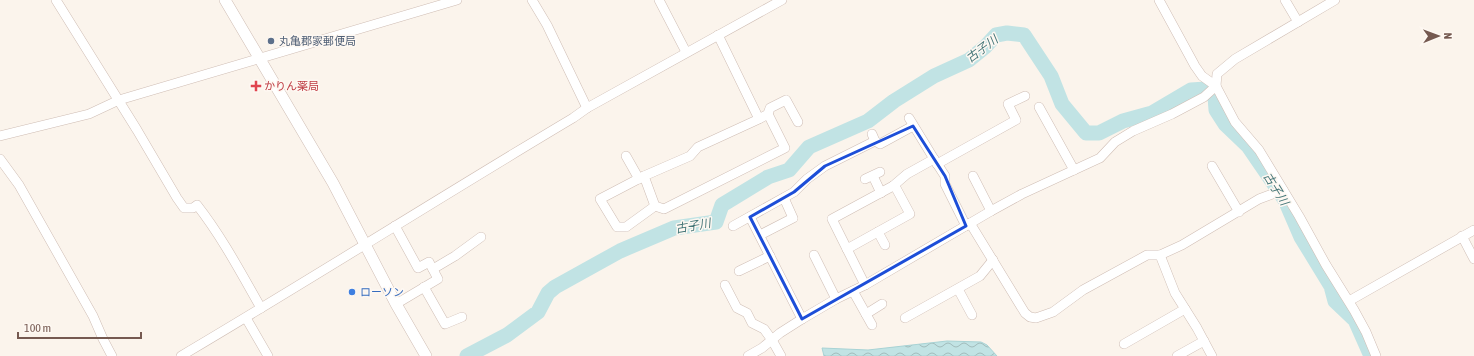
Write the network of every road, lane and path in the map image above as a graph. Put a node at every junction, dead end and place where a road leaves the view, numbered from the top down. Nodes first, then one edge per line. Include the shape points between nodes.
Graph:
1 (224, 0) edge
2 (457, 0) edge
3 (532, 0) edge
4 (660, 0) edge
5 (782, 0) edge
6 (1159, 0) edge
7 (1285, 0) edge
8 (1335, 0) edge
9 (58, 1) edge
10 (1298, 22) junction
11 (718, 35) junction
12 (686, 52) junction
13 (260, 58) junction
14 (1214, 88) junction
15 (1025, 96) dead end
16 (119, 100) junction
17 (1039, 107) dead end
18 (587, 108) junction
19 (768, 114) junction
20 (759, 119) junction
21 (798, 122) dead end
22 (0, 136) edge
23 (626, 156) dead end
24 (934, 158) junction
25 (0, 159) edge
26 (910, 165) dead end
27 (1212, 166) dead end
28 (1074, 170) junction
29 (873, 176) dead end
30 (973, 176) dead end
31 (641, 178) junction
32 (893, 186) junction
33 (1283, 190) junction
34 (881, 193) junction
35 (784, 198) junction
36 (655, 206) junction
37 (991, 211) junction
38 (1239, 212) junction
39 (750, 217) junction
40 (968, 224) junction
41 (395, 226) junction
42 (733, 226) dead end
43 (1474, 230) edge
44 (878, 232) junction
45 (760, 235) junction
46 (1462, 236) junction
47 (481, 237) dead end
48 (365, 245) junction
49 (885, 245) dead end
50 (847, 249) junction
51 (770, 256) junction
52 (813, 256) dead end
53 (1160, 256) junction
54 (1474, 259) edge
55 (993, 260) junction
56 (433, 269) junction
57 (739, 271) dead end
58 (725, 285) dead end
59 (866, 285) junction
60 (424, 287) junction
61 (958, 288) junction
62 (853, 291) junction
63 (836, 299) junction
64 (1349, 301) junction
65 (396, 304) junction
66 (882, 304) dead end
67 (261, 308) junction
68 (1185, 309) junction
69 (866, 314) junction
70 (972, 315) dead end
71 (462, 317) dead end
72 (246, 318) junction
73 (905, 318) dead end
74 (802, 319) junction
75 (872, 325) dead end
76 (772, 340) junction
77 (1204, 341) junction
78 (1124, 344) dead end
79 (112, 356) edge
80 (182, 356) edge
81 (268, 356) edge
82 (426, 356) edge
83 (748, 356) edge
84 (781, 356) edge
85 (1177, 356) edge
86 (1212, 356) edge
87 (1376, 356) edge

1 - 13 street
2 - 13 street
3 - 18 street via 547,25
4 - 12 street
5 - 11 street
6 - 14 street via 1195,66
7 - 10 street
8 - 10 street
9 - 16 street
10 - 14 street via 1235,59 1217,74
11 - 12 street
11 - 20 street
12 - 18 street
13 - 16 street
13 - 48 street via 333,183
14 - 28 street via 1172,114 1133,131 1115,142 1100,158
14 - 33 street
15 - 24 street via 1008,104 1016,120
16 - 22 street via 89,114
16 - 67 street via 177,198 184,208 193,208 197,205 206,216
17 - 28 street
18 - 41 street
19 - 20 street
19 - 21 street via 770,108 786,100
19 - 36 street via 784,148 664,209
20 - 31 street via 698,148 690,156
23 - 31 street
24 - 26 street
24 - 32 street via 907,174
24 - 35 street via 911,122 880,144 874,138 825,166
24 - 40 street via 944,176 945,184
25 - 79 street via 19,185 93,316
27 - 38 street
28 - 37 street
29 - 34 street
30 - 37 street
31 - 36 street
31 - 36 street via 600,199 617,226 626,227
32 - 34 street
32 - 44 street via 910,214
33 - 38 street via 1259,199
33 - 64 street
34 - 50 street via 832,220
35 - 39 street
35 - 45 street via 793,218
37 - 40 street
38 - 53 street via 1202,235
39 - 42 street
39 - 45 street
40 - 55 street
40 - 59 street
41 - 48 street
41 - 56 street via 418,268 429,262
43 - 46 street
44 - 49 street
44 - 50 street
45 - 51 street
46 - 54 street
46 - 64 street
47 - 56 street
48 - 65 street
48 - 67 street
50 - 59 street
51 - 57 street
51 - 74 street
52 - 63 street
53 - 55 street via 1147,255 1083,290 1053,312 1036,318 1025,313
53 - 68 street via 1175,294
55 - 61 street via 980,276
56 - 60 street via 438,279
58 - 76 street via 737,308 747,313 752,324 764,329
59 - 62 street
60 - 65 street
60 - 71 street via 445,324
61 - 70 street
61 - 73 street
62 - 63 street
62 - 69 street
63 - 74 street
64 - 87 street
65 - 82 street
66 - 69 street
67 - 72 street
68 - 77 street
68 - 78 street
69 - 75 street
72 - 80 street
72 - 81 street
74 - 76 street
76 - 83 street
76 - 84 street
77 - 85 street
77 - 86 street

